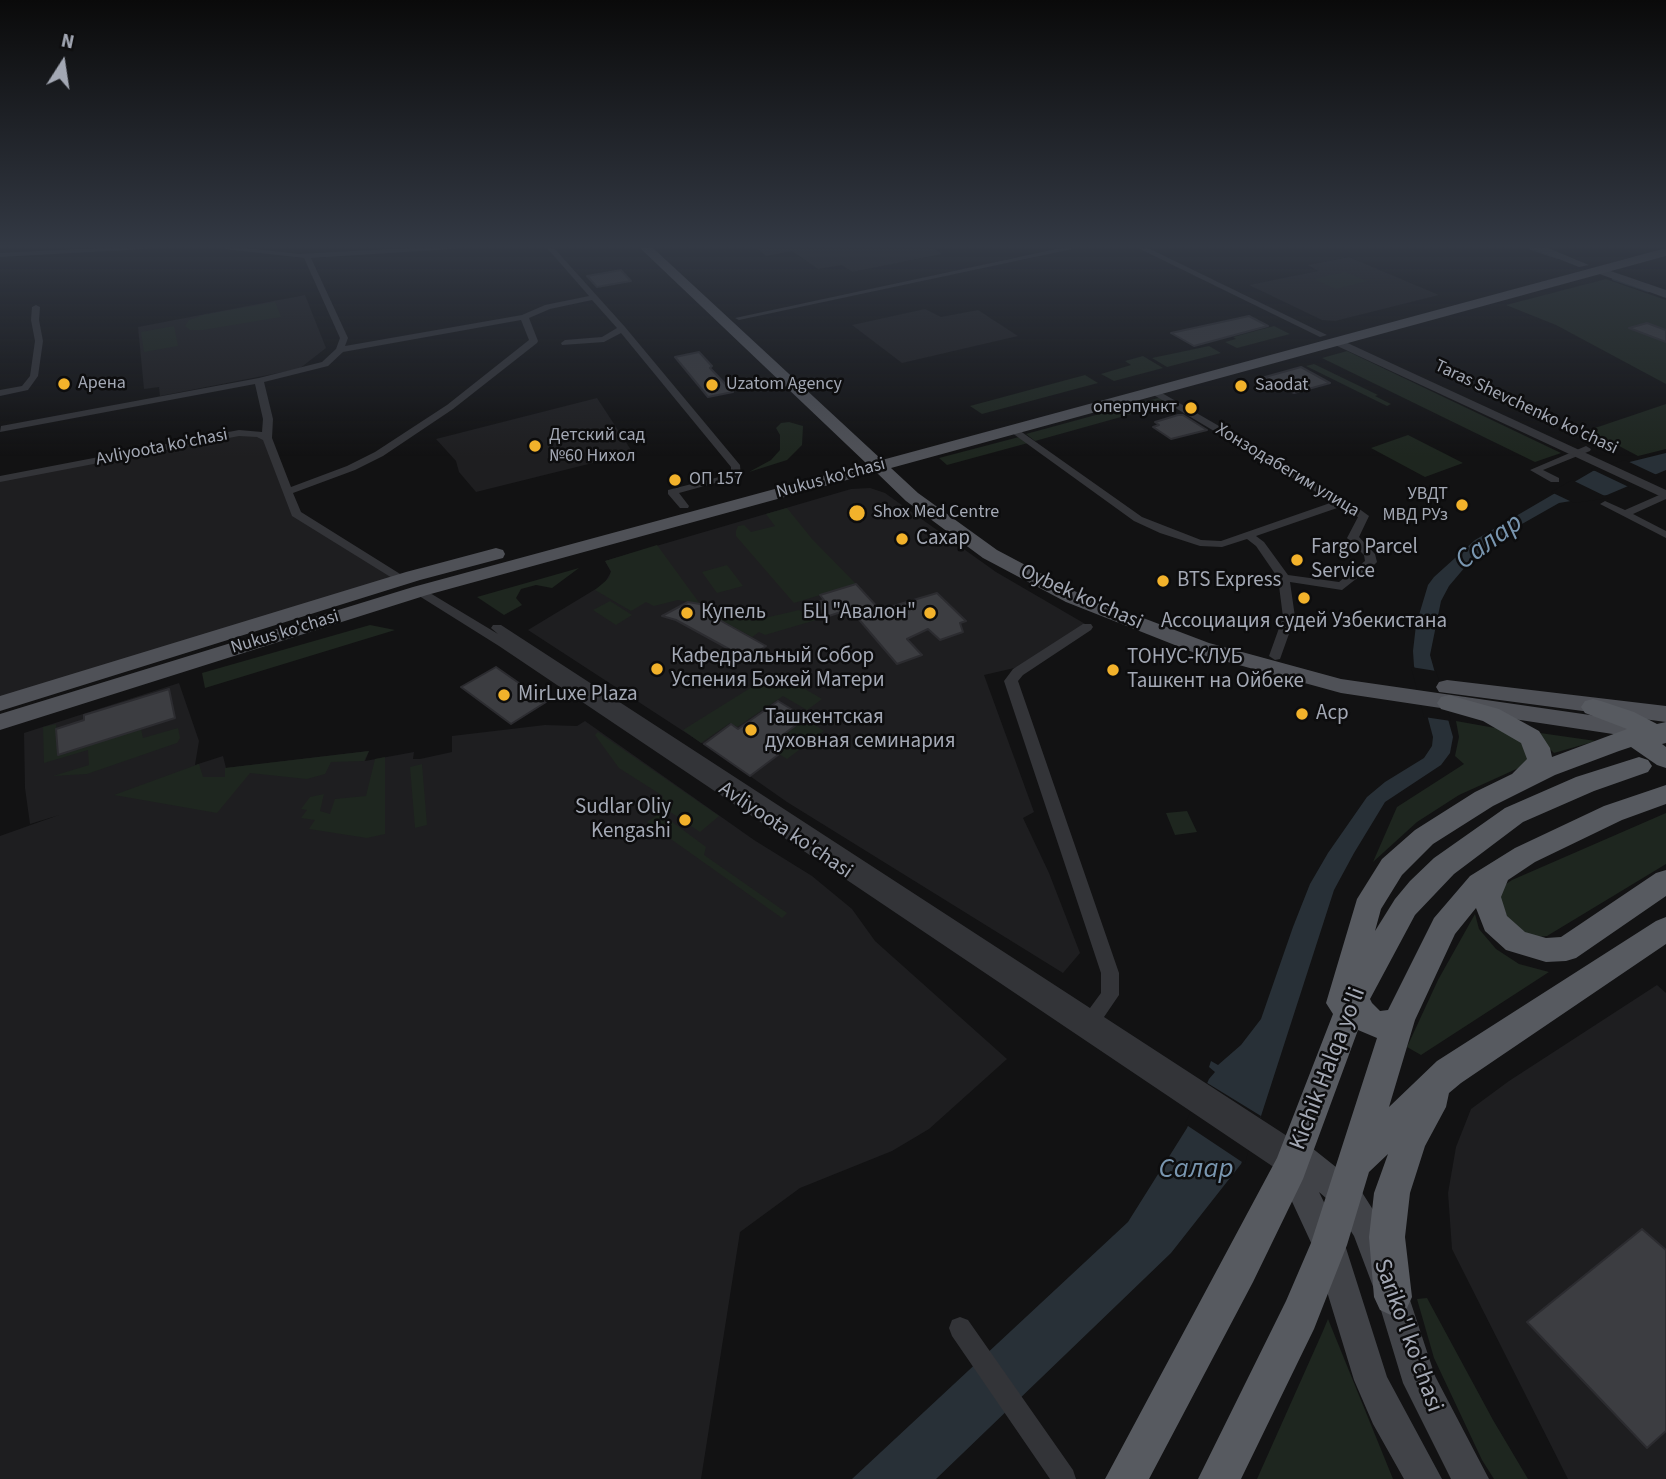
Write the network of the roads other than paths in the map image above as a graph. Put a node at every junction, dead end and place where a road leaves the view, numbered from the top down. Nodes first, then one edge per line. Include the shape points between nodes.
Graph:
1 (35, 317) edge
2 (335, 317) edge
3 (524, 317) joint
4 (611, 317) edge
5 (723, 317) edge
6 (743, 317) edge
7 (1291, 317) edge
8 (1294, 317) edge
9 (1408, 317) edge
10 (738, 318) joint
11 (622, 329) junction
12 (1335, 337) junction
13 (565, 343) dead end
14 (340, 350) junction
15 (259, 381) junction
16 (1156, 392) junction
17 (0, 393) edge
18 (268, 422) junction
19 (1, 429) edge
20 (1013, 430) junction
21 (239, 433) junction
22 (267, 438) junction
23 (1587, 454) junction
24 (882, 459) junction
25 (0, 479) edge
26 (1555, 480) dead end
27 (1662, 489) edge
28 (287, 492) junction
29 (1343, 502) junction
30 (1605, 505) dead end
31 (684, 506) junction
32 (1624, 514) junction
33 (1248, 535) junction
34 (1666, 535) edge
35 (1284, 578) junction
36 (417, 583) junction
37 (1087, 628) dead end
38 (1275, 656) junction
39 (1414, 691) junction
40 (1447, 695) junction
41 (0, 704) edge
42 (1596, 716) junction
43 (0, 722) edge
44 (1659, 731) edge
45 (1666, 759) edge
46 (1639, 766) dead end
47 (1511, 786) junction
48 (1666, 794) edge
49 (1497, 872) junction
50 (1666, 881) edge
51 (1666, 929) edge
52 (1354, 999) junction
53 (1399, 1020) junction
54 (1088, 1024) junction
55 (1449, 1072) junction
56 (1317, 1101) junction
57 (1294, 1161) junction
58 (1349, 1178) junction
59 (1329, 1245) junction
60 (1392, 1297) junction
61 (960, 1328) dead end
62 (1064, 1479) edge
63 (1126, 1479) edge
64 (1219, 1479) edge
65 (1424, 1479) edge
66 (1471, 1479) edge

1 - 17 street via 39,341 34,376 25,388
2 - 14 street via 343,334
3 - 14 street
3 - 28 street via 534,341 450,407 379,454
4 - 11 street
5 - 24 main road, Oybek ko'chasi
6 - 10 street
7 - 12 street, Taras Shevchenko ko'chasi
8 - 12 street, Taras Shevchenko ko'chasi
9 - 12 main road, Nukus ko'chasi
10 - 24 main road, Oybek ko'chasi
11 - 13 street via 604,340
11 - 31 street via 736,467 736,475 673,492
12 - 16 main road, Nukus ko'chasi
12 - 23 street, Taras Shevchenko ko'chasi
12 - 24 main road, Nukus ko'chasi
14 - 15 street via 314,369
15 - 18 street
15 - 19 street
16 - 20 main road, Nukus ko'chasi
16 - 29 street, Хонзодабегим улица
18 - 21 street
18 - 22 street
20 - 24 main road, Nukus ko'chasi
20 - 33 street via 1148,525 1208,544
21 - 22 street, Avliyoota ko'chasi
21 - 25 street, Avliyoota ko'chasi
22 - 28 street, Avliyoota ko'chasi
23 - 26 street via 1535,470
23 - 27 street, Taras Shevchenko ko'chasi
24 - 31 main road, Nukus ko'chasi
24 - 36 main road, Nukus ko'chasi
24 - 38 main road, Oybek ko'chasi via 981,532 1060,579 1155,620
24 - 39 main road, Oybek ko'chasi via 935,515 990,554 1097,608 1174,639 1269,668 1349,688
27 - 32 street
28 - 36 street, Avliyoota ko'chasi via 298,515
29 - 33 street
29 - 35 street, Хонзодабегим улица via 1364,516 1353,538 1371,562 1342,586
30 - 32 street
31 - 36 main road, Nukus ko'chasi
32 - 34 street
33 - 35 street
35 - 38 street via 1289,617
36 - 41 main road, Nukus ko'chasi
36 - 43 main road, Nukus ko'chasi
36 - 54 street, Avliyoota ko'chasi
37 - 54 street via 1011,681 1110,973 1110,995
38 - 39 main road, Oybek ko'chasi
39 - 40 main road, Oybek ko'chasi
40 - 42 main road, Oybek ko'chasi
40 - 47 highway via 1507,722 1534,741 1539,762
42 - 44 highway
42 - 44 main road, Oybek ko'chasi
44 - 45 highway
44 - 47 highway via 1572,758
46 - 52 highway, Kichik Halqa yo'li via 1524,810 1460,852 1405,907
47 - 56 highway via 1435,828 1402,856 1374,892 1360,923
48 - 49 highway via 1565,835
49 - 50 highway via 1487,897 1495,923 1516,941 1546,950 1566,949
49 - 53 highway via 1449,919
51 - 55 highway
52 - 53 highway via 1360,1013 1372,1023 1387,1026
52 - 56 highway, Kichik Halqa yo'li
53 - 58 highway
54 - 57 street, Avliyoota ko'chasi
55 - 58 highway
55 - 60 highway via 1410,1140 1392,1193 1387,1237
56 - 57 highway, Kichik Halqa yo'li
57 - 58 main road, Sariko'l ko'chasi
57 - 59 main road, Sariko'l ko'chasi
57 - 63 highway, Kichik Halqa yo'li
58 - 59 highway
58 - 60 main road, Sariko'l ko'chasi
59 - 64 highway via 1300,1315
59 - 65 main road, Sariko'l ko'chasi via 1371,1380
60 - 66 main road, Sariko'l ko'chasi via 1420,1383
61 - 62 street

